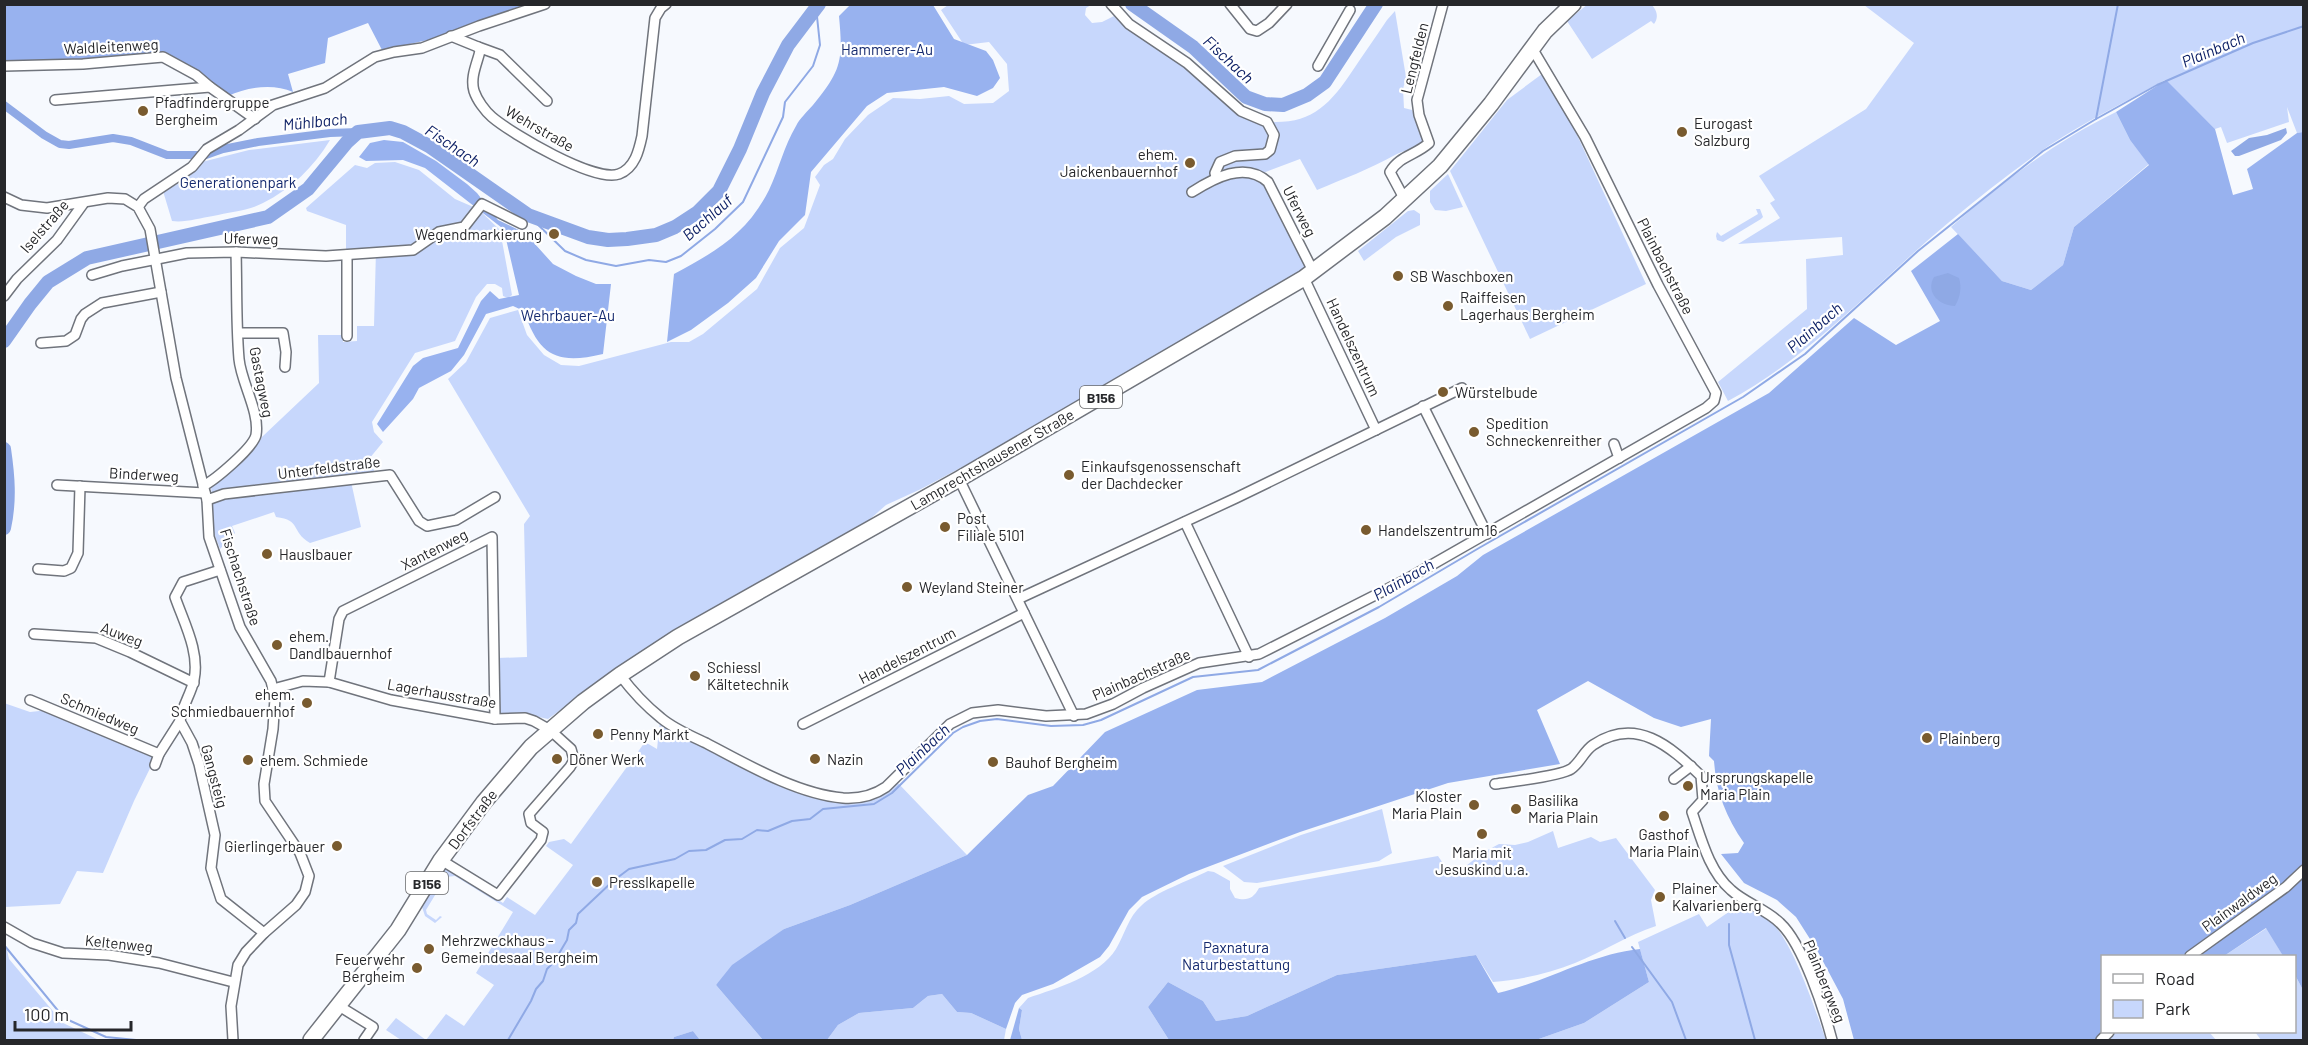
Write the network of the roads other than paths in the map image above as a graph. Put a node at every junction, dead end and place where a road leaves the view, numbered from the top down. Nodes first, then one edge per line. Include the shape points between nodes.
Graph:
1 (545, 4) edge
2 (666, 4) edge
3 (1111, 4) edge
4 (1230, 4) edge
5 (1287, 4) edge
6 (1443, 4) edge
7 (1573, 4) edge
8 (1350, 10) dead end
9 (451, 36) junction
10 (478, 47) junction
11 (1532, 48) junction
12 (4, 66) edge
13 (1318, 66) dead end
14 (210, 87) junction
15 (55, 100) dead end
16 (547, 101) dead end
17 (255, 119) junction
18 (1216, 177) junction
19 (1191, 192) dead end
20 (4, 197) edge
21 (1405, 200) junction
22 (83, 204) junction
23 (138, 207) junction
24 (522, 224) dead end
25 (236, 252) junction
26 (346, 255) junction
27 (155, 260) junction
28 (92, 274) dead end
29 (1309, 274) junction
30 (161, 292) junction
31 (4, 296) edge
32 (239, 333) junction
33 (347, 336) dead end
34 (41, 344) dead end
35 (285, 367) dead end
36 (1462, 388) dead end
37 (1423, 406) junction
38 (1376, 430) junction
39 (1614, 444) dead end
40 (1619, 458) junction
41 (959, 479) junction
42 (57, 484) dead end
43 (80, 486) junction
44 (205, 493) junction
45 (495, 497) dead end
46 (1185, 522) junction
47 (1487, 534) junction
48 (38, 569) dead end
49 (220, 570) junction
50 (1018, 599) junction
51 (1024, 613) junction
52 (34, 634) dead end
53 (1249, 657) junction
54 (618, 676) junction
55 (329, 681) junction
56 (194, 683) junction
57 (273, 689) junction
58 (30, 700) dead end
59 (1074, 716) junction
60 (495, 718) junction
61 (180, 721) junction
62 (803, 724) dead end
63 (550, 730) junction
64 (159, 754) junction
65 (155, 765) dead end
66 (1691, 766) junction
67 (1674, 778) dead end
68 (1495, 784) dead end
69 (441, 860) junction
70 (2304, 870) edge
71 (4, 927) edge
72 (264, 933) junction
73 (2193, 955) edge
74 (233, 982) junction
75 (339, 1006) junction
76 (233, 1041) edge
77 (311, 1041) edge
78 (364, 1041) edge
79 (1832, 1041) edge

1 - 9 street
2 - 10 street, Wehrstraße via 655,18 638,153 618,175 564,160 494,119 474,90
3 - 18 street, Uferweg via 1129,24 1182,59 1241,111 1267,122 1274,141 1270,150 1220,162
4 - 5 street via 1250,29 1257,31
6 - 21 street, Lengfelden via 1418,100 1429,143 1396,162 1390,172
7 - 11 main road, B156
8 - 13 street
9 - 10 street, Wehrstraße
9 - 17 street via 422,48 375,57 325,88 283,100
10 - 16 street, Wehrstraße via 500,55
11 - 21 main road, Lamprechtshausener Straße / B156 via 1465,137
11 - 40 street, Plainbachstraße via 1585,137 1716,393 1706,408
12 - 14 street, Waldleitenweg via 163,57
14 - 15 street
14 - 17 street, Waldleitenweg
17 - 23 street via 207,149
18 - 19 street, Uferweg
18 - 29 street, Uferweg via 1255,173 1268,182
20 - 22 street via 21,205 47,208
21 - 29 main road, Lamprechtshausener Straße / B156
22 - 23 street via 108,198 124,199
22 - 31 street, Iselstraße via 57,240
23 - 27 street, Fischachstraße via 150,233
24 - 26 street, Uferweg via 482,204 464,227 439,232 413,250
25 - 26 street, Uferweg
25 - 27 street, Uferweg
25 - 32 street, Gastagweg
26 - 33 street
27 - 28 street
27 - 30 street, Fischachstraße
29 - 38 street, Handelszentrum
29 - 41 main road, Lamprechtshausener Straße / B156
30 - 34 street via 102,303 85,314 75,335 66,341
30 - 44 street, Fischachstraße via 176,378
32 - 35 street, Gastagweg via 283,333
32 - 44 street, Gastagweg via 239,361 256,436
36 - 37 street
37 - 38 street
37 - 47 street
38 - 46 street
39 - 40 street
40 - 47 street, Plainbachstraße
41 - 50 street
41 - 54 main road, Lamprechtshausener Straße / B156 via 678,637
42 - 43 street, Binderweg
43 - 44 street, Binderweg
43 - 48 street via 78,553 71,568
44 - 45 street, Unterfeldstraße via 390,475 419,521 427,526 456,520
44 - 49 street, Fischachstraße via 209,537
46 - 50 street
46 - 53 street
47 - 53 street, Plainbachstraße via 1407,579
49 - 56 street via 183,582 176,597 197,667
49 - 57 street, Fischachstraße via 240,627
50 - 51 street
51 - 59 street
51 - 62 street, Handelszentrum
52 - 56 street, Auweg via 96,638
53 - 59 street, Plainbachstraße via 1199,663 1113,704
54 - 59 street, Plainbachstraße via 663,720 754,768 813,792 841,798 866,797 880,791 950,724 972,713 998,710
54 - 63 main road, Dorfstraße / B156
55 - 57 street via 303,681
55 - 60 street, Lagerhausstraße via 391,700
55 - 60 street, Xantenweg via 343,611 492,537
56 - 61 street
57 - 72 street, Fischachstraße via 275,706 265,801 300,853 309,876 296,905
58 - 64 street, Schmiedweg
60 - 63 street, Lagerhausstraße via 525,718
61 - 64 street
61 - 72 street, Gangsteig via 199,764 215,835 211,868 221,899
63 - 69 main road, Dorfstraße / B156 via 514,766
63 - 69 street via 571,749 574,760 529,814 531,823 543,832 541,840 498,895
64 - 65 street
66 - 67 street
66 - 68 street, Plainbergweg via 1654,738 1628,733 1592,746 1571,769
66 - 79 street, Plainbergweg via 1701,776 1704,789 1703,800 1692,812 1709,860 1731,890 1781,924 1791,937
69 - 75 main road, Dorfstraße / B156 via 408,915
70 - 73 street, Plainwaldweg
71 - 74 street, Keltenweg via 32,944 63,953 156,962
72 - 74 street, Fischachstraße via 246,952
74 - 76 street, Fischachstraße
75 - 77 main road, Dorfstraße / B156
75 - 78 street via 373,1027

